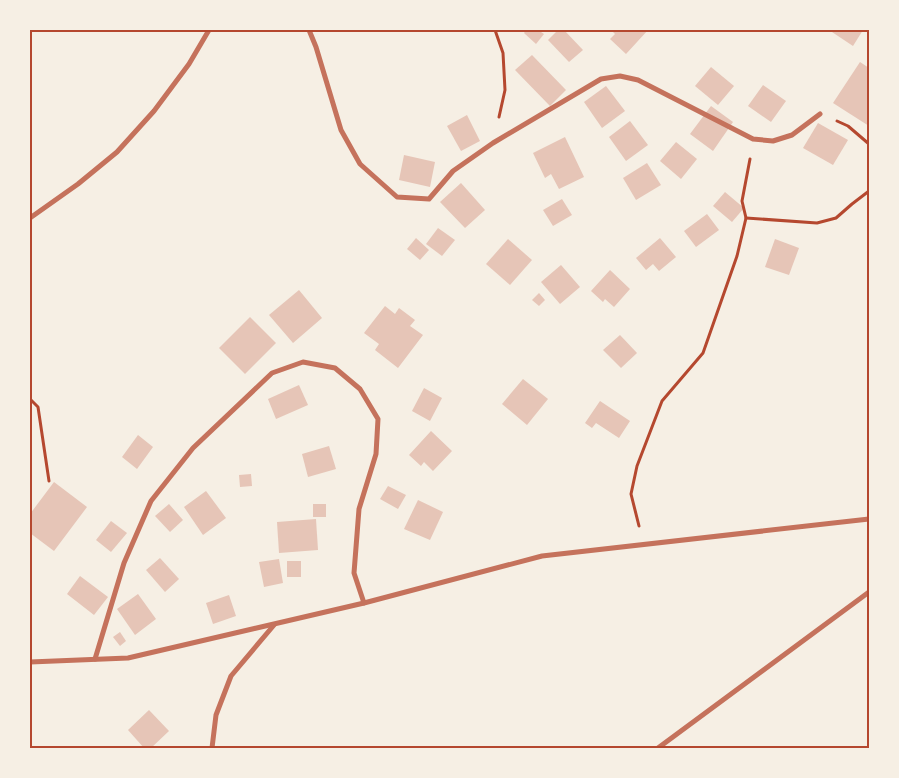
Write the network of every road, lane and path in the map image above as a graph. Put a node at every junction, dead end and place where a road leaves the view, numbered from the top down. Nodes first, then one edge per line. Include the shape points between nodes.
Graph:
1 (209, 30) edge
2 (310, 30) edge
3 (495, 30) edge
4 (820, 114) joint
5 (754, 139) junction
6 (493, 143) junction
7 (869, 144) edge
8 (869, 191) edge
9 (30, 218) edge
10 (746, 218) junction
11 (30, 399) edge
12 (49, 481) dead end
13 (869, 519) edge
14 (644, 546) junction
15 (869, 592) edge
16 (364, 603) junction
17 (274, 624) junction
18 (95, 659) junction
19 (30, 662) edge
20 (212, 748) edge
21 (658, 748) edge

1 - 9 street via 189,64 154,111 117,152
2 - 6 street via 341,130 360,164 397,197 429,199 453,171
3 - 6 path via 503,53 505,90
4 - 5 street via 792,134 773,141
4 - 7 path via 848,126
5 - 6 street via 638,80 620,76 602,79
5 - 10 path via 742,201
8 - 10 path via 836,218 817,223
10 - 14 path via 737,256 703,353 662,401 637,466 630,494
11 - 12 path via 38,407
13 - 14 street
14 - 16 street via 542,556
15 - 21 street
16 - 17 street
16 - 18 street via 354,573 359,509 376,454 378,419 360,389 335,368 303,362 272,373 193,448 151,501 124,563
17 - 18 street via 128,658
17 - 20 street via 231,676 216,715
18 - 19 street

